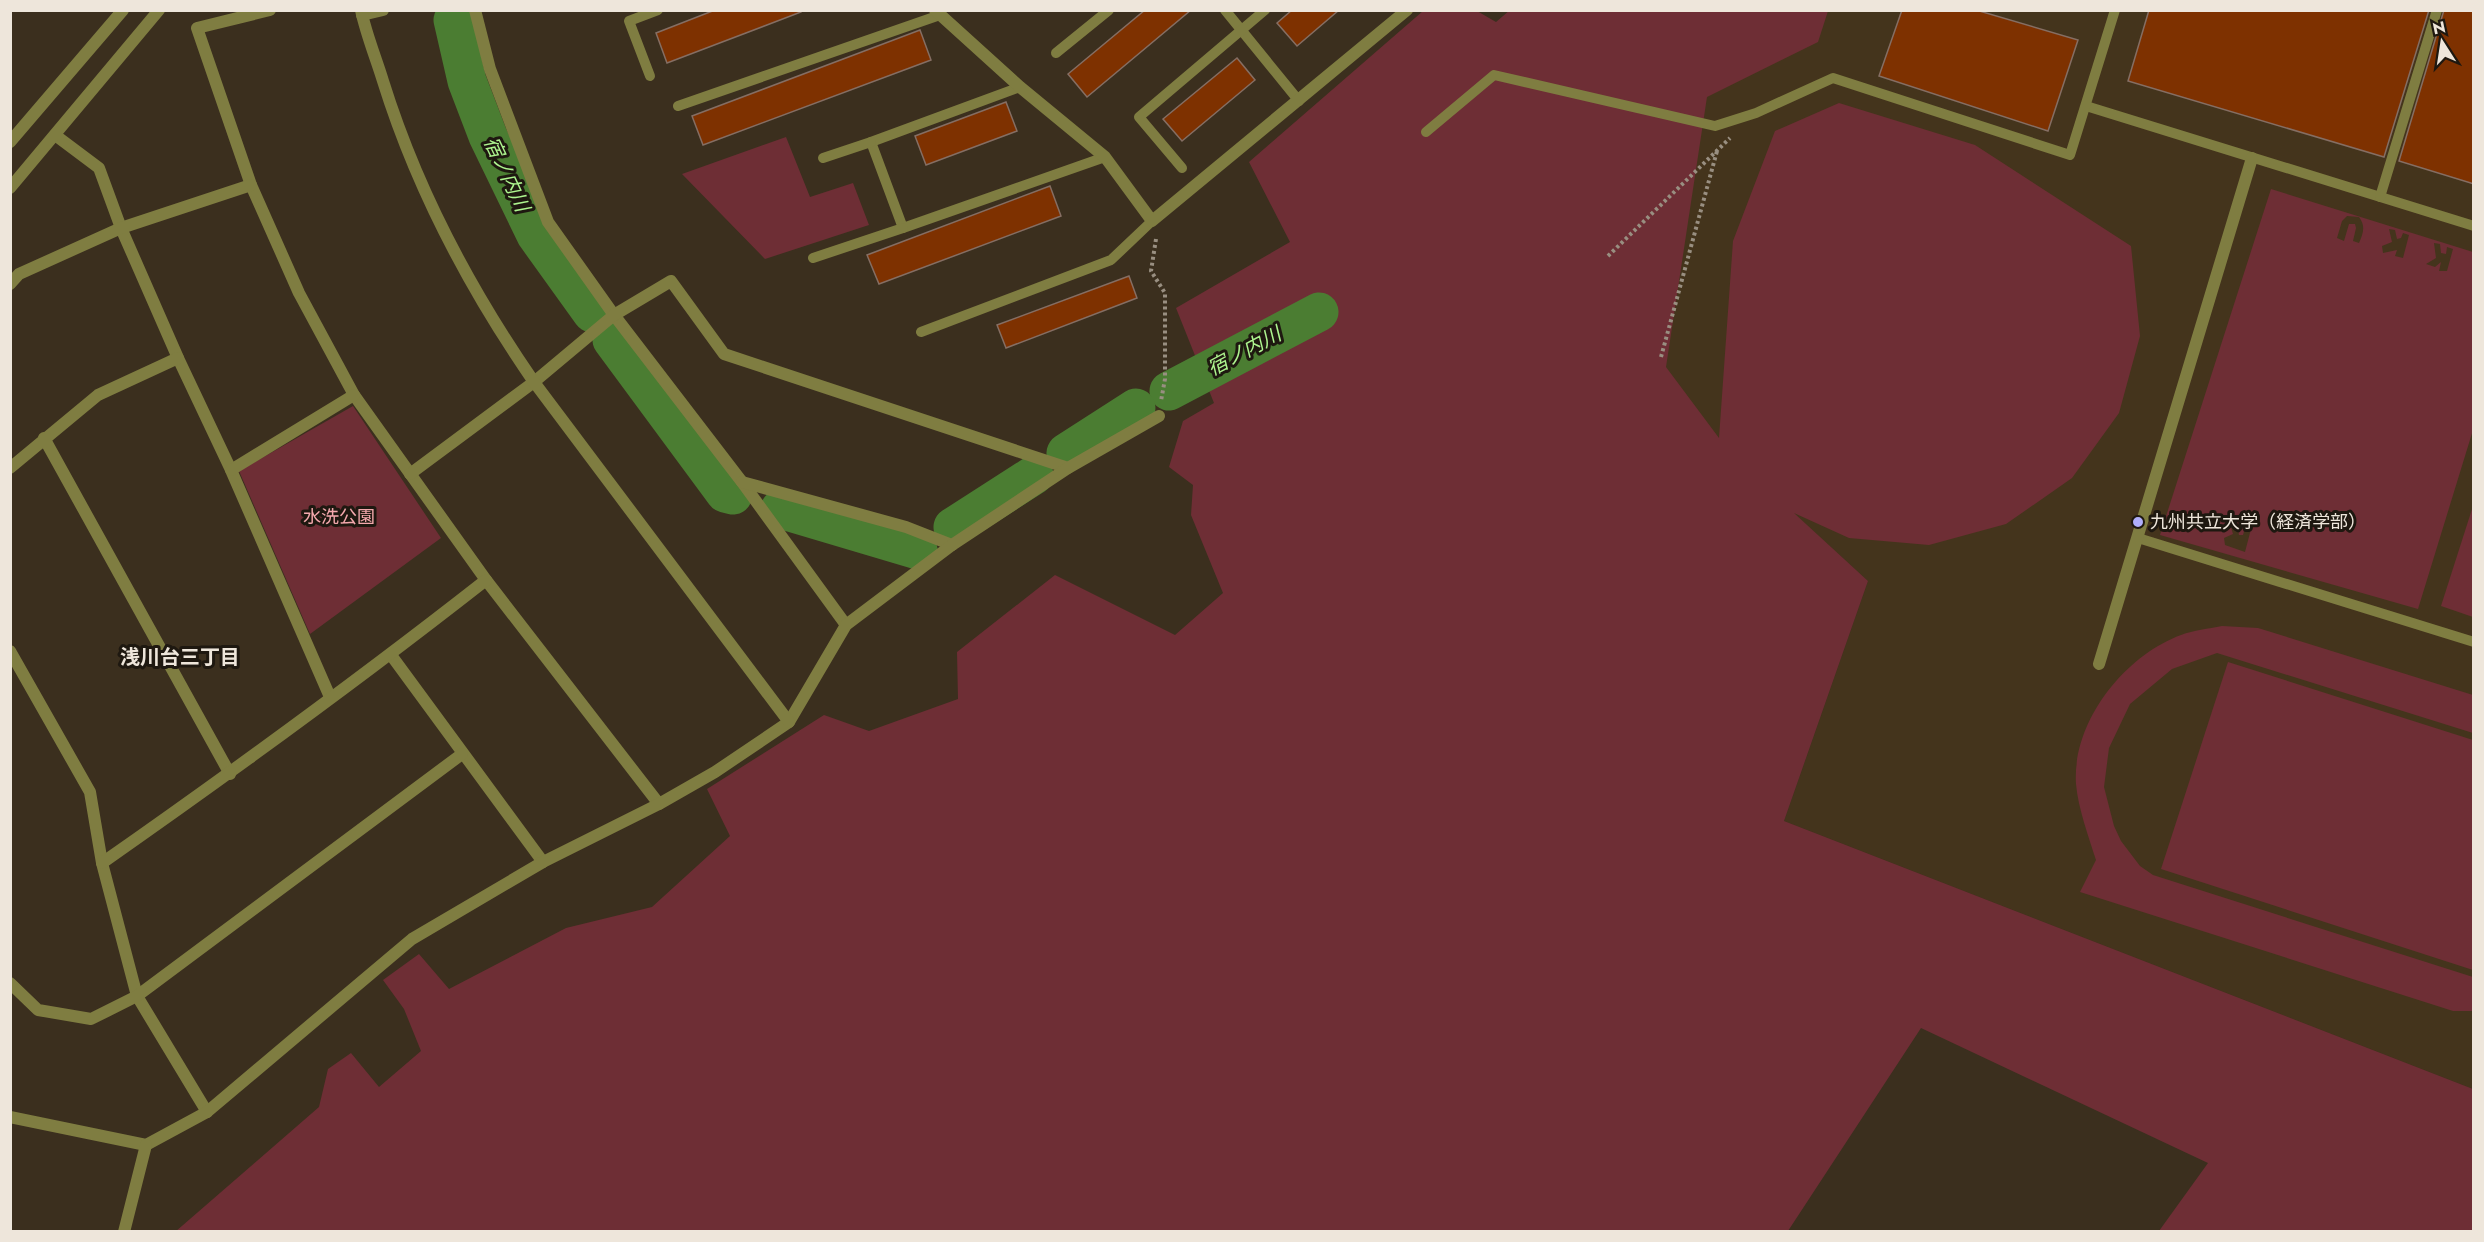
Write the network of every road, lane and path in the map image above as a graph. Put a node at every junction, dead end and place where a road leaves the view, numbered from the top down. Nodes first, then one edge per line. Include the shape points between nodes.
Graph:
1 (123, 10) edge
2 (159, 10) edge
3 (270, 10) edge
4 (383, 10) edge
5 (475, 10) edge
6 (658, 10) edge
7 (1109, 10) edge
8 (1225, 10) edge
9 (1265, 10) edge
10 (1407, 10) edge
11 (2115, 10) edge
12 (2437, 10) edge
13 (362, 13) edge
14 (937, 13) edge
15 (1241, 30) junction
16 (1056, 53) dead end
17 (650, 76) dead end
18 (1020, 87) junction
19 (1299, 101) junction
20 (678, 106) dead end
21 (2086, 106) junction
22 (1426, 132) dead end
23 (55, 135) junction
24 (1733, 135) dead end
25 (10, 142) edge
26 (871, 142) junction
27 (1717, 151) junction
28 (1105, 157) junction
29 (823, 158) dead end
30 (2252, 158) junction
31 (1182, 168) dead end
32 (251, 185) junction
33 (10, 188) edge
34 (2380, 197) junction
35 (1152, 221) junction
36 (2474, 226) edge
37 (121, 228) junction
38 (903, 228) junction
39 (1608, 256) dead end
40 (813, 258) dead end
41 (10, 284) edge
42 (614, 315) junction
43 (921, 332) dead end
44 (1661, 357) dead end
45 (178, 358) junction
46 (1165, 379) dead end
47 (534, 382) junction
48 (354, 395) junction
49 (1159, 416) dead end
50 (44, 438) junction
51 (10, 468) edge
52 (1068, 468) junction
53 (231, 470) junction
54 (410, 474) junction
55 (742, 482) junction
56 (2138, 538) junction
57 (952, 545) junction
58 (486, 580) junction
59 (846, 625) junction
60 (2474, 642) edge
61 (10, 651) edge
62 (391, 655) junction
63 (2099, 664) dead end
64 (330, 697) junction
65 (789, 723) junction
66 (462, 754) junction
67 (230, 774) junction
68 (659, 804) junction
69 (543, 862) junction
70 (102, 863) junction
71 (10, 983) edge
72 (137, 996) junction
73 (207, 1112) junction
74 (10, 1117) edge
75 (146, 1145) junction
76 (124, 1232) edge

1 - 25 street
2 - 23 street
3 - 32 street via 197,28
4 - 13 street
5 - 42 street via 490,69 548,222
6 - 17 lane via 629,21
7 - 16 lane
8 - 15 lane
9 - 15 lane
10 - 19 street
11 - 21 lane
12 - 34 lane
13 - 47 street via 396,122 434,214 494,324
14 - 18 street
14 - 20 lane
15 - 19 lane
15 - 31 lane via 1139,117
18 - 26 lane
18 - 28 street
19 - 35 street
21 - 22 lane via 2070,154 1833,78 1756,113 1715,126 1494,75
21 - 30 lane
23 - 33 street
23 - 37 street via 99,168
24 - 27 path
26 - 29 lane
26 - 38 lane
27 - 39 path
27 - 44 path
28 - 35 street
28 - 38 lane
30 - 34 lane
30 - 56 street
32 - 37 street
32 - 48 street via 299,293
34 - 36 lane
35 - 43 lane via 1111,260
35 - 46 path via 1156,235 1151,271 1165,293
37 - 41 street via 19,274
37 - 45 street
38 - 40 lane
42 - 47 street
42 - 52 street via 671,281 724,354
42 - 55 street
45 - 50 street via 98,395
45 - 53 street
47 - 54 street
47 - 65 street
48 - 53 street
48 - 54 street
49 - 52 street
50 - 51 street
50 - 67 street
52 - 57 street
53 - 64 street
54 - 58 street
55 - 57 street via 906,527
55 - 59 street
56 - 60 lane
56 - 63 street
57 - 59 street
58 - 62 street
58 - 68 street
59 - 65 street
61 - 70 street via 90,792
62 - 64 street
62 - 66 street
64 - 67 street
65 - 68 street
66 - 69 street
66 - 72 street
67 - 70 street
68 - 69 street
69 - 73 street via 412,939
70 - 72 street
71 - 72 street via 38,1010 91,1019
72 - 73 street
73 - 75 street
74 - 75 street
75 - 76 street

